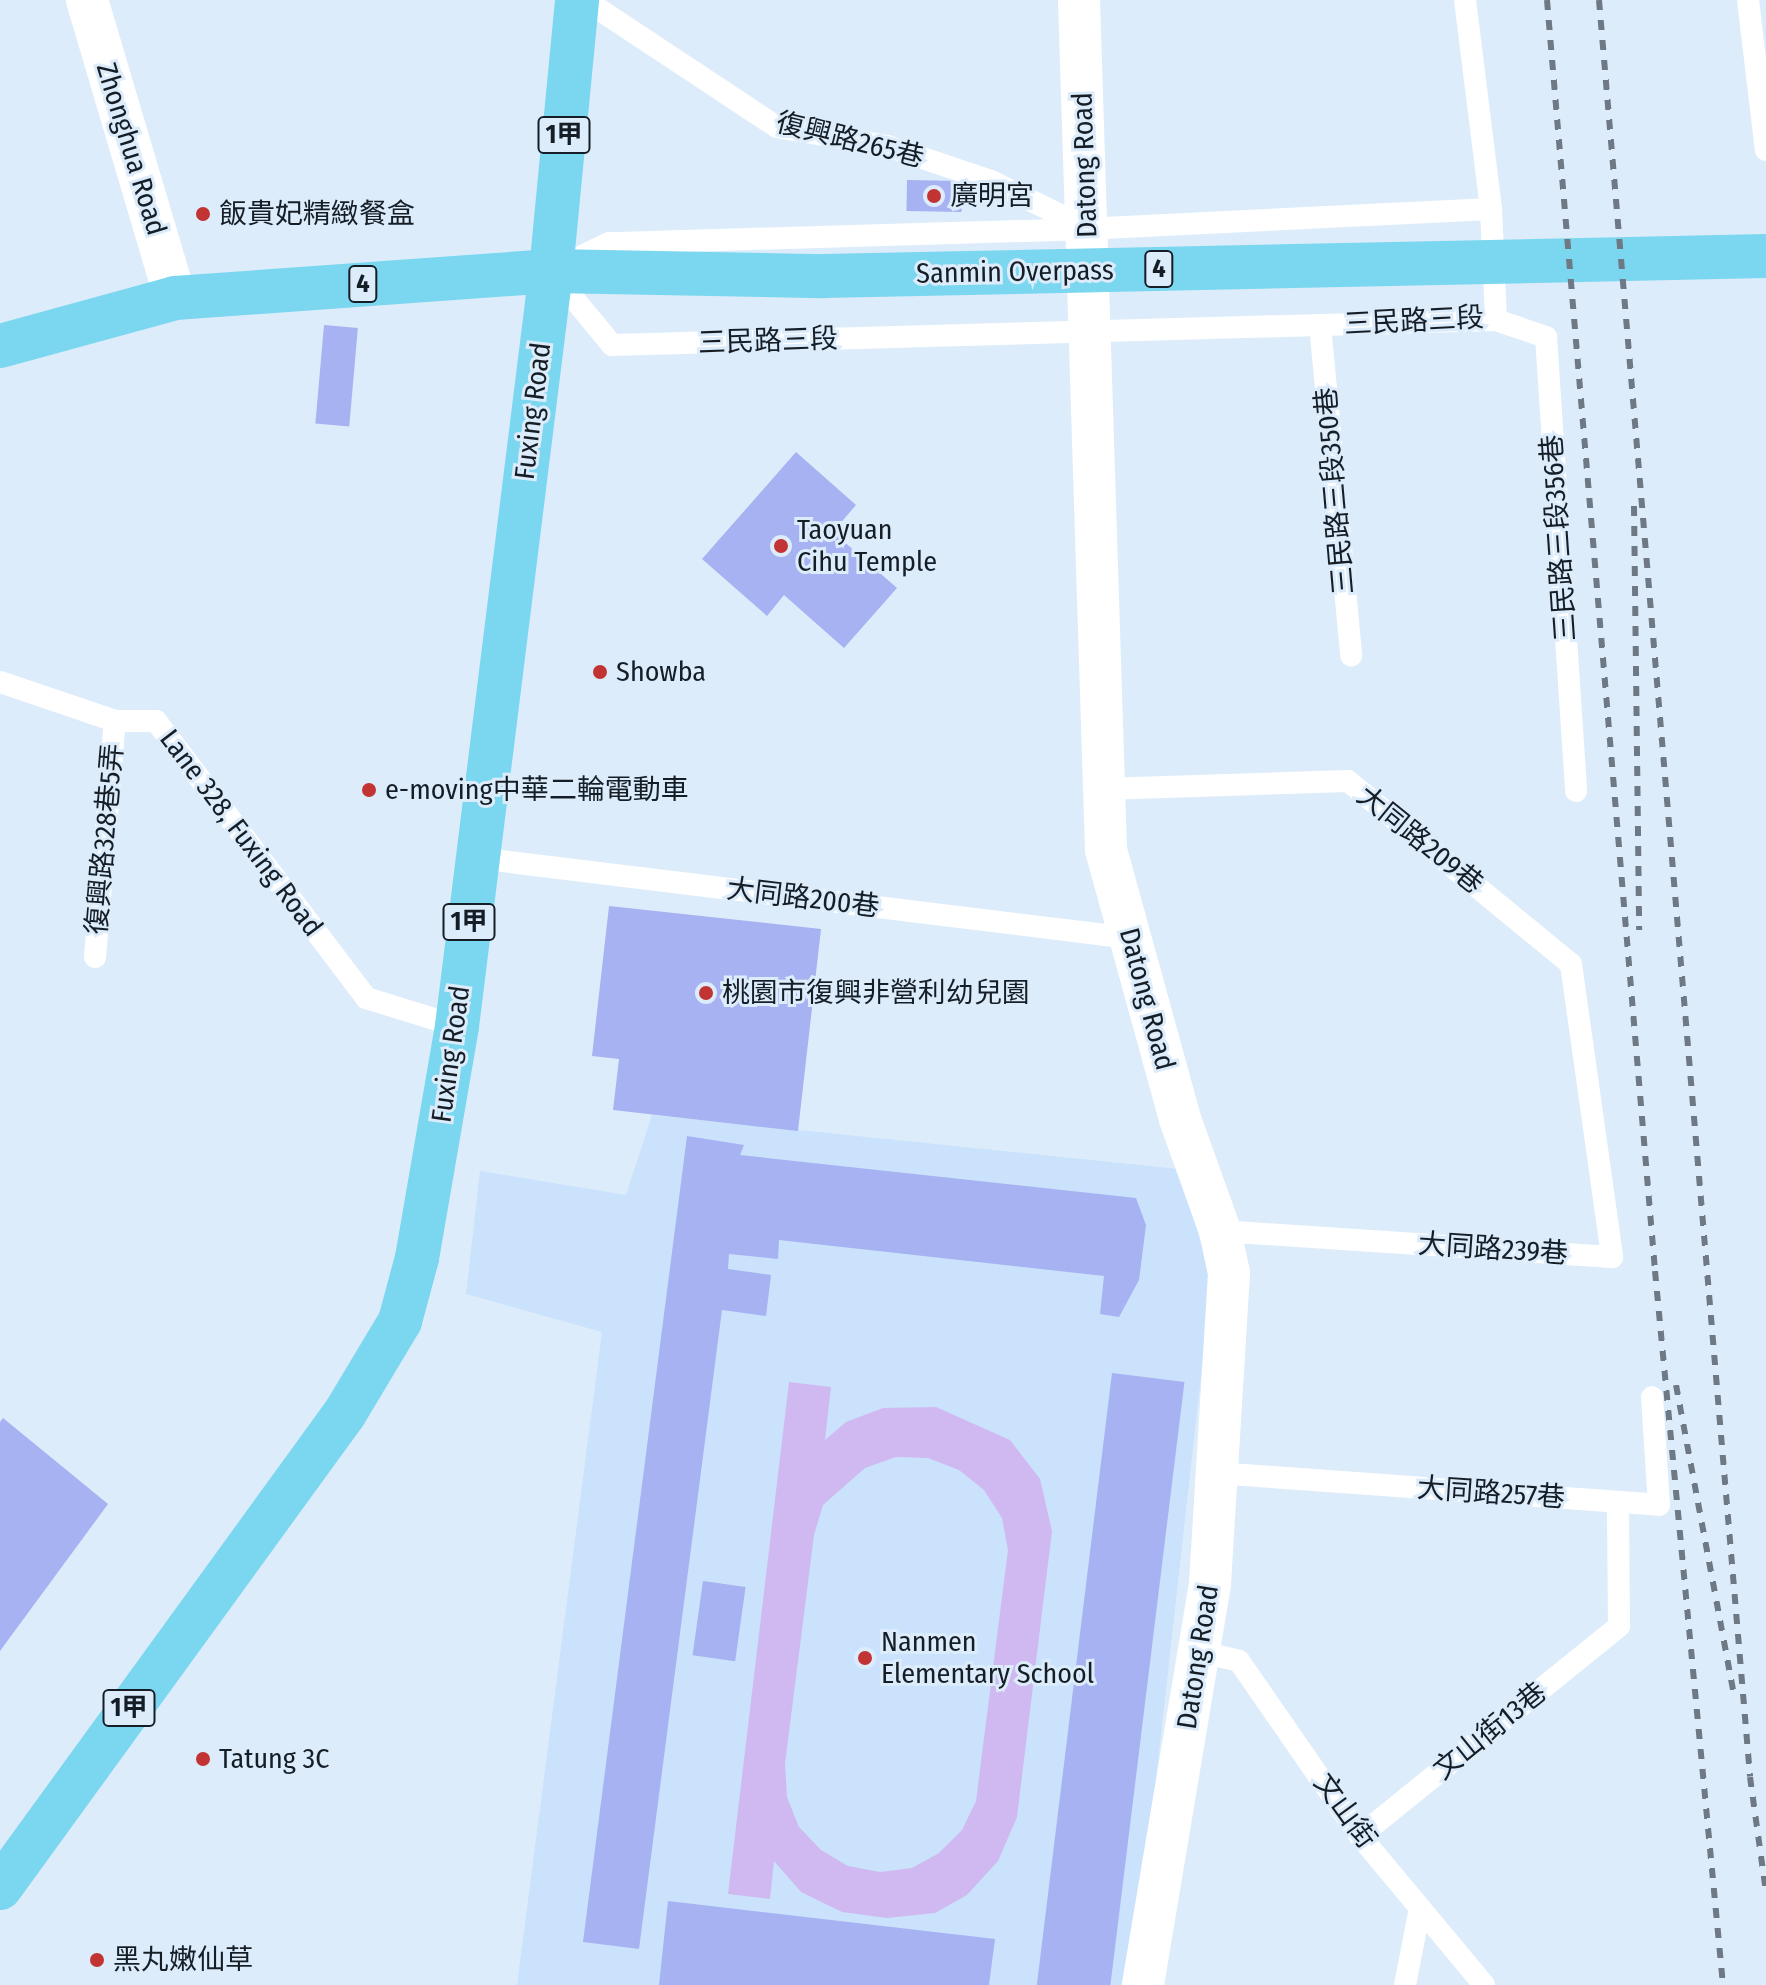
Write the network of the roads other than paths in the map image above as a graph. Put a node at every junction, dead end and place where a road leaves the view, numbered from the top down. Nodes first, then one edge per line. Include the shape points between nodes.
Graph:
1 (87, 0) edge
2 (577, 0) edge
3 (585, 0) edge
4 (1079, 0) edge
5 (1465, 0) edge
6 (1748, 0) edge
7 (1766, 150) edge
8 (1491, 209) junction
9 (1088, 229) junction
10 (1766, 256) edge
11 (551, 271) junction
12 (175, 298) junction
13 (1496, 320) junction
14 (1320, 325) junction
15 (1092, 332) junction
16 (0, 346) edge
17 (1351, 656) dead end
18 (0, 682) edge
19 (115, 721) junction
20 (1105, 789) junction
21 (1576, 791) dead end
22 (477, 858) junction
23 (1130, 938) junction
24 (95, 957) dead end
25 (457, 1026) junction
26 (1593, 1104) joint
27 (1220, 1231) junction
28 (1652, 1397) dead end
29 (1216, 1473) junction
30 (1618, 1502) junction
31 (1201, 1652) junction
32 (1360, 1836) junction
33 (0, 1888) edge
34 (1420, 1908) junction
35 (1143, 1985) edge
36 (1405, 1985) edge
37 (1484, 1985) edge

1 - 12 street, Zhonghua Road
2 - 11 main road, Fuxing Road / 1甲
3 - 9 lane, 復興路265巷 via 777,127 887,146 991,181
4 - 9 street, Datong Road
5 - 8 lane, 三民路三段
6 - 7 lane
8 - 9 lane
8 - 13 lane, 三民路三段
9 - 11 lane via 609,243
9 - 15 street, Datong Road
10 - 11 main road, Sanmin Overpass / 4 via 823,276
11 - 12 main road, 4
11 - 15 lane, 三民路三段 via 612,345
11 - 22 main road, Fuxing Road / 1甲
12 - 16 main road, 4
13 - 14 lane, 三民路三段
13 - 21 lane, 三民路三段356巷 via 1546,337
14 - 15 lane, 三民路三段
14 - 17 lane, 三民路三段350巷
15 - 20 street, Datong Road
18 - 19 lane, Lane 328, Fuxing Road
19 - 24 lane, 復興路328巷5弄
19 - 25 lane, Lane 328, Fuxing Road via 156,721 366,998
20 - 23 street, Datong Road via 1106,850
20 - 26 lane, 大同路209巷 via 1348,781 1571,964
22 - 23 lane, 大同路200巷
22 - 25 main road, Fuxing Road / 1甲
23 - 27 street, Datong Road via 1180,1119
25 - 33 main road, Fuxing Road / 1甲 via 417,1258 400,1321 345,1413
26 - 27 lane, 大同路239巷 via 1612,1257
27 - 29 street, Datong Road via 1229,1273
28 - 30 lane, 大同路257巷 via 1659,1505
29 - 30 lane, 大同路257巷
29 - 31 street, Datong Road
30 - 32 lane, 文山街13巷 via 1619,1626
31 - 32 lane, 文山街 via 1239,1661
31 - 35 street, Datong Road
32 - 34 lane, 文山街
34 - 36 lane
34 - 37 lane, 文山街

